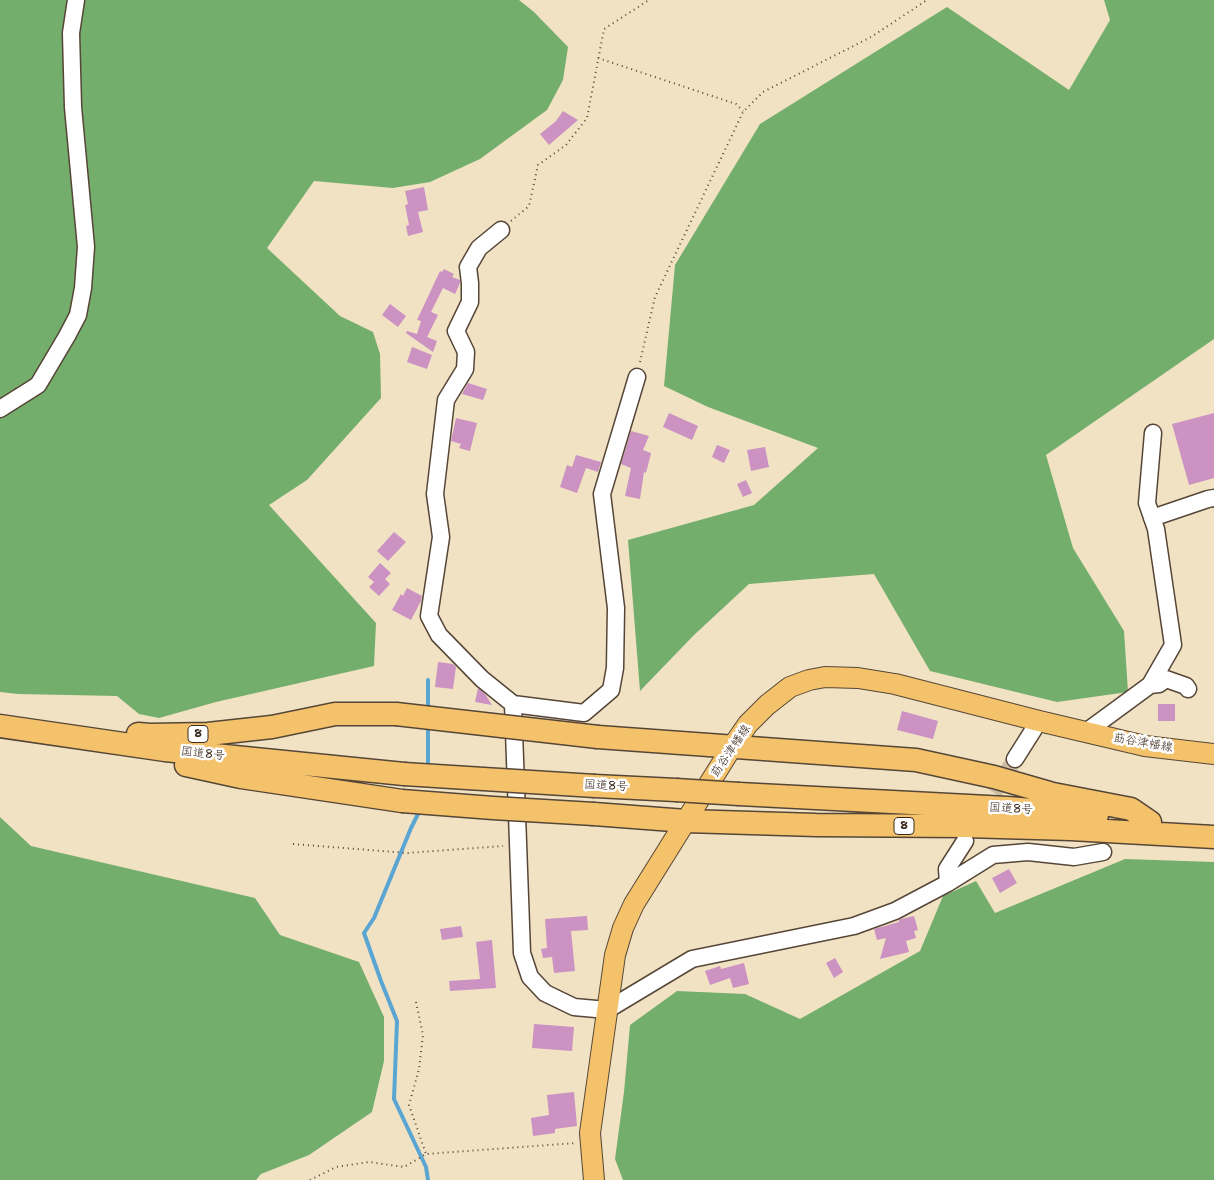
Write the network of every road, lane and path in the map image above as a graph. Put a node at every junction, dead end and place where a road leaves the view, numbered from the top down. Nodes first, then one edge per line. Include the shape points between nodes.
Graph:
1 (76, 0) edge
2 (649, 0) edge
3 (927, 0) edge
4 (598, 58) junction
5 (743, 112) junction
6 (501, 230) joint
7 (637, 377) joint
8 (0, 409) edge
9 (1153, 433) dead end
10 (1214, 498) edge
11 (1152, 518) junction
12 (1150, 685) junction
13 (1188, 689) dead end
14 (513, 704) junction
15 (0, 720) edge
16 (1039, 721) junction
17 (0, 726) edge
18 (1086, 732) junction
19 (136, 746) junction
20 (732, 747) junction
21 (1214, 754) edge
22 (1015, 759) tunnel mouth
23 (686, 821) junction
24 (1150, 822) junction
25 (1214, 831) edge
26 (1214, 837) edge
27 (965, 841) dead end
28 (293, 844) dead end
29 (518, 845) junction
30 (1102, 852) dead end
31 (948, 883) junction
32 (416, 1002) dead end
33 (607, 1010) junction
34 (591, 1142) junction
35 (426, 1154) junction
36 (310, 1180) edge
37 (594, 1180) edge

1 - 8 street via 71,33 73,98 86,247 84,288 78,315 38,385
2 - 4 path via 604,29
3 - 5 path via 871,37 763,92
4 - 5 path via 736,104
4 - 6 path via 587,118 566,144 538,165 528,206
5 - 7 path via 655,297
6 - 14 street via 479,248 468,267 470,302 456,332 466,352 465,369 446,400 435,494 441,537 429,616 439,635 482,679
7 - 14 street via 602,494 616,608 615,668 611,690 584,713
9 - 11 street via 1148,503
10 - 11 street
11 - 12 street via 1173,644
12 - 13 street via 1166,679
12 - 18 street
14 - 29 street
15 - 20 highway, 8, bridge via 150,735 208,734 272,727 335,714 396,714 598,737
16 - 18 main road, 莇谷津幡線
16 - 20 main road, 莇谷津幡線 via 895,684 825,677 790,687 748,724
16 - 22 street
17 - 19 highway, 国道8号 / 8
18 - 21 main road, 莇谷津幡線 via 1145,746
19 - 23 highway, 8, bridge via 165,760 240,777 402,801
19 - 24 highway, 国道8号 / 8, bridge via 404,774 1048,811
20 - 23 main road, 莇谷津幡線
20 - 24 highway, 8 via 916,760 1053,794 1131,808
23 - 26 highway, 8 via 1072,828
23 - 33 main road, 莇谷津幡線 via 634,904 623,928 615,955
24 - 25 highway, 国道8号 / 8
27 - 31 street via 947,869
28 - 29 path via 407,853
29 - 33 street via 522,953 530,977 545,993 574,1007
30 - 31 street via 1074,857 1028,852 992,855
31 - 33 street via 895,911 854,926 692,958
32 - 35 path via 423,1035 419,1069 409,1105
33 - 34 main road, 莇谷津幡線
34 - 35 path
34 - 37 main road, 莇谷津幡線
35 - 36 path via 404,1167 368,1162 336,1167

